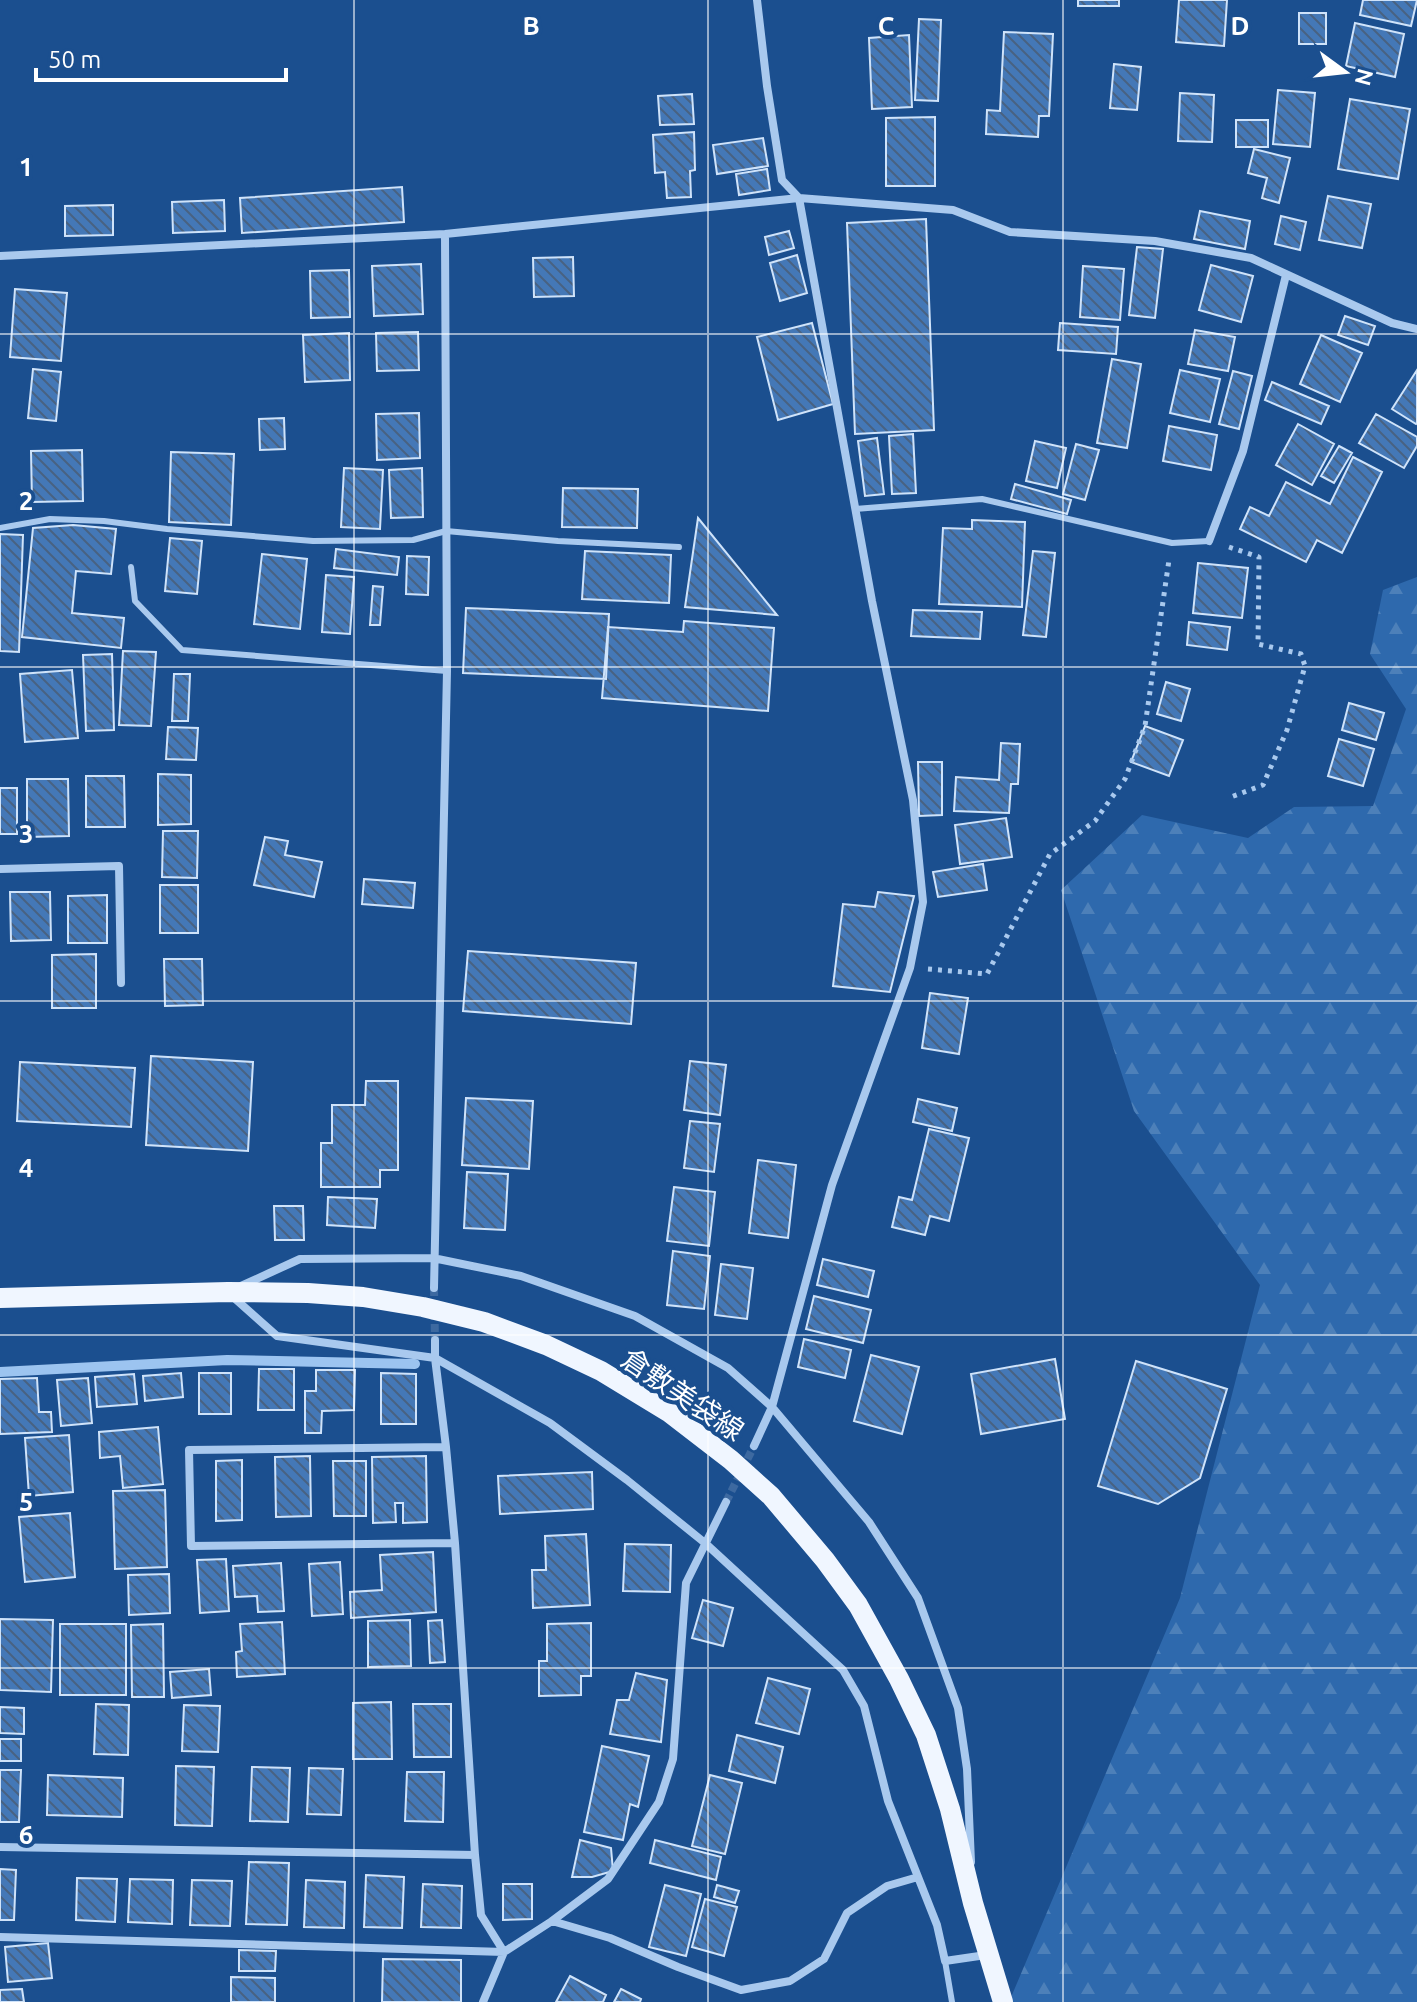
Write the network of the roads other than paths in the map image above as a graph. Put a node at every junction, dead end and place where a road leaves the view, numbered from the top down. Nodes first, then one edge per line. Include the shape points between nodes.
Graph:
1 (757, 0) edge
2 (799, 198) junction
3 (445, 234) junction
4 (0, 256) edge
5 (1286, 275) junction
6 (1417, 329) edge
7 (855, 509) junction
8 (0, 528) edge
9 (446, 531) junction
10 (1209, 541) joint
11 (679, 547) dead end
12 (131, 567) dead end
13 (447, 671) junction
14 (0, 869) edge
15 (121, 983) dead end
16 (433, 1258) junction
17 (434, 1288) tunnel mouth
18 (228, 1292) junction
19 (0, 1298) edge
20 (435, 1340) tunnel mouth
21 (435, 1358) junction
22 (772, 1407) junction
23 (754, 1446) tunnel mouth
24 (446, 1447) junction
25 (726, 1502) tunnel mouth
26 (455, 1543) junction
27 (705, 1543) junction
28 (0, 1847) edge
29 (475, 1855) junction
30 (918, 1877) junction
31 (973, 1903) junction
32 (552, 1921) junction
33 (0, 1937) edge
34 (504, 1952) junction
35 (988, 1954) junction
36 (945, 1961) junction
37 (483, 2002) edge
38 (952, 2002) edge
39 (1003, 2002) edge

1 - 2 street via 782,180
2 - 3 street
2 - 5 street via 953,210 1010,232 1155,241 1251,258
2 - 7 street
3 - 4 street
3 - 9 street
5 - 6 street
5 - 10 street via 1243,451
7 - 10 lane via 982,499 1172,543
7 - 22 street via 913,800 923,902 910,968 832,1185
8 - 9 lane via 63,519 313,541 413,540
9 - 11 lane
9 - 13 street
12 - 13 lane via 135,601 182,650
13 - 16 street
14 - 15 street via 119,866
16 - 17 street
16 - 18 street via 300,1259
16 - 22 street via 521,1276 635,1316 728,1368
18 - 19 main road, 倉敷美袋線
18 - 21 street via 277,1336
18 - 31 main road, 倉敷美袋線 via 363,1297 484,1322 601,1371 670,1413 731,1460 771,1496 825,1560 858,1605 899,1679 926,1735
20 - 21 street
21 - 24 street
21 - 27 street via 550,1423
22 - 23 street
22 - 31 street via 869,1522 918,1598 958,1708 967,1769
24 - 26 street
24 - 26 street via 189,1450 191,1546
25 - 27 street
26 - 29 street
27 - 30 street via 843,1670 864,1706 888,1801
27 - 32 street via 686,1583 673,1759 659,1802 608,1879
28 - 29 street
29 - 34 street via 481,1915
30 - 32 street via 887,1886 847,1913 824,1959 790,1981 741,1990
30 - 36 street
31 - 35 main road, 倉敷美袋線
32 - 34 street
33 - 34 street
34 - 37 street
35 - 36 street
35 - 39 main road, 倉敷美袋線
36 - 38 lane

